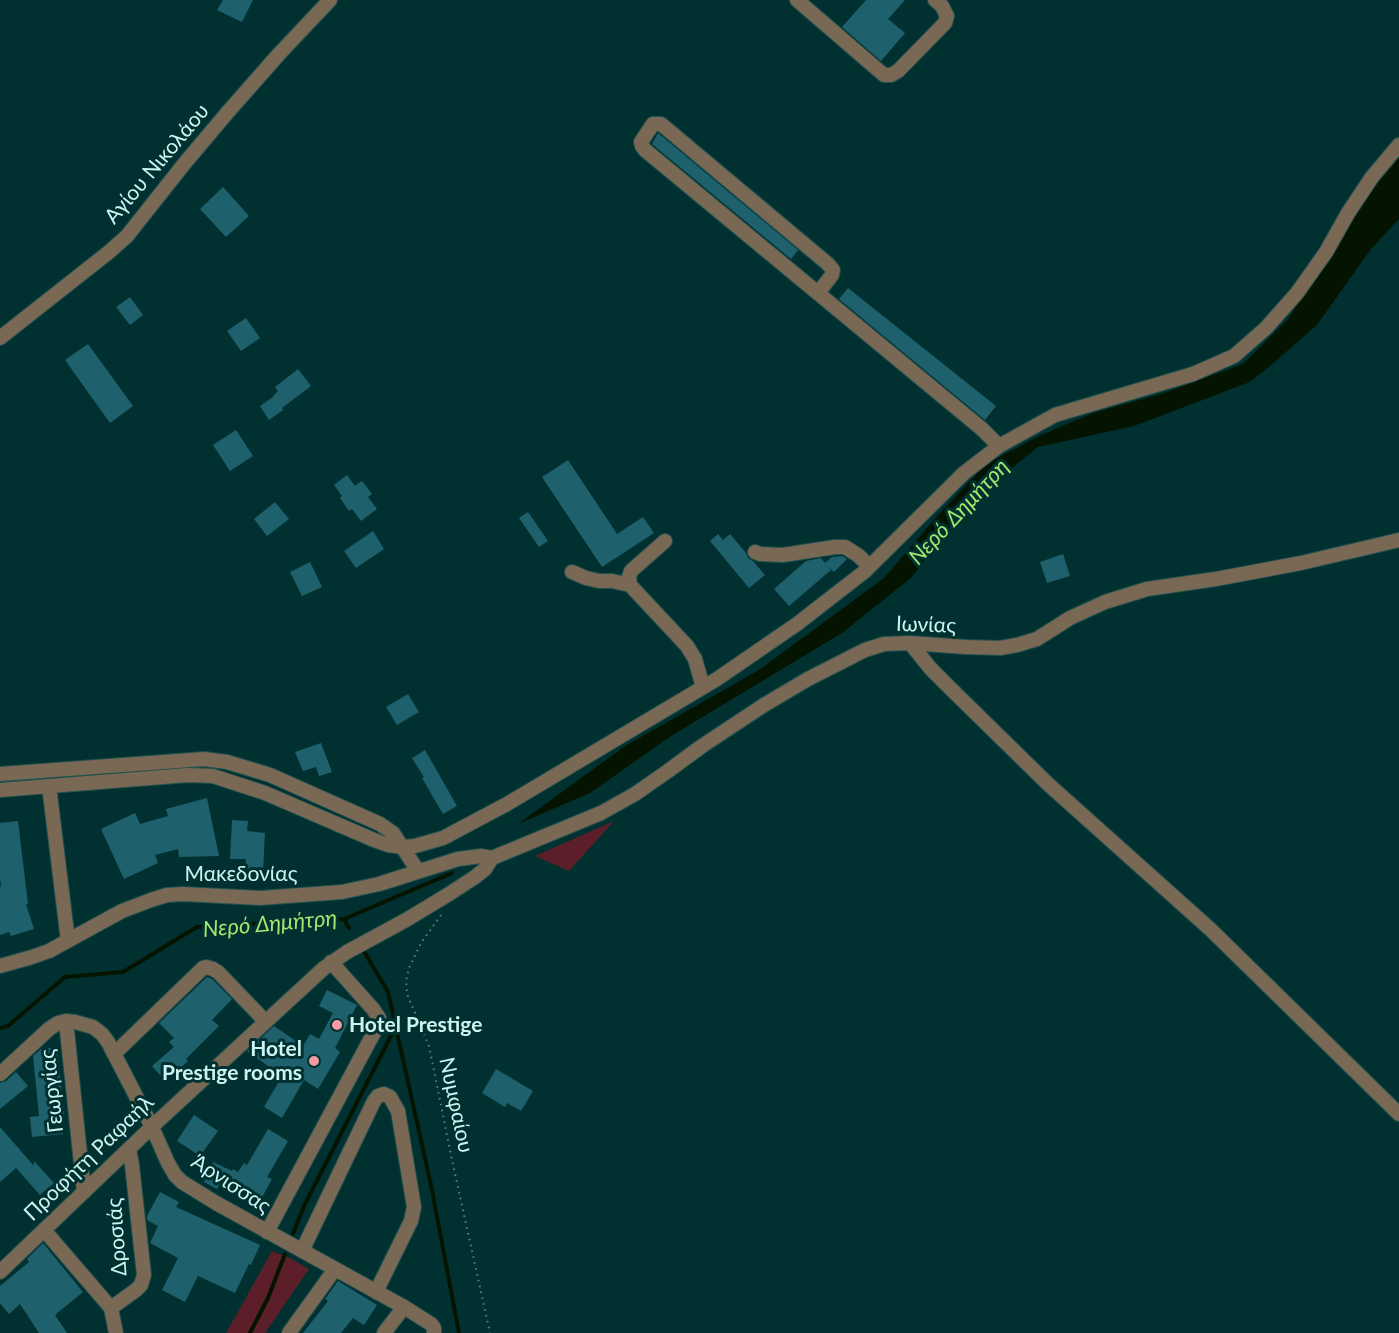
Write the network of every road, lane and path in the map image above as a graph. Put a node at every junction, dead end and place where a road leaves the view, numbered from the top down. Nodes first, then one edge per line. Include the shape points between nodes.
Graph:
1 (330, 0) edge
2 (797, 0) edge
3 (935, 0) edge
4 (1399, 145) edge
5 (818, 293) junction
6 (0, 338) edge
7 (999, 446) junction
8 (1399, 540) edge
9 (665, 541) dead end
10 (755, 552) dead end
11 (869, 566) junction
12 (572, 572) dead end
13 (630, 585) junction
14 (910, 643) junction
15 (703, 687) junction
16 (0, 774) edge
17 (49, 786) junction
18 (0, 790) edge
19 (404, 847) junction
20 (492, 858) junction
21 (418, 871) junction
22 (449, 894) junction
23 (68, 941) junction
24 (331, 962) junction
25 (0, 966) edge
26 (66, 1021) junction
27 (266, 1022) junction
28 (114, 1054) junction
29 (0, 1074) edge
30 (1399, 1114) edge
31 (152, 1127) junction
32 (129, 1149) junction
33 (84, 1192) junction
34 (44, 1230) junction
35 (267, 1232) junction
36 (302, 1251) junction
37 (335, 1269) junction
38 (0, 1272) edge
39 (376, 1292) junction
40 (404, 1307) junction
41 (111, 1308) junction
42 (434, 1331) edge
43 (116, 1333) edge
44 (289, 1333) edge
45 (384, 1333) edge
46 (490, 1333) edge

1 - 6 street, Αγίου Νικολάου via 227,113 127,236
2 - 3 street via 884,75 891,75 945,23 947,16
4 - 7 street via 1372,177 1297,293 1234,356 1193,374 1055,415
5 - 5 street via 645,150 641,142 653,124 661,124 828,264 832,275
5 - 7 street
7 - 11 street via 964,473
8 - 14 street, Ιωνίας via 1301,563 1147,589 1105,602 1037,639 1017,645 1000,648
9 - 13 street via 631,572
10 - 11 street via 783,555 845,547
11 - 15 street via 797,624
12 - 13 street
13 - 15 street via 687,646
14 - 20 street, Ιωνίας via 884,644 848,658 764,705 601,813
14 - 30 street via 1048,784 1210,929
15 - 19 street via 507,804 443,838
16 - 19 street via 204,759 227,762 270,775 366,817 393,833
17 - 18 street
17 - 19 street via 213,776 266,793 374,840
17 - 23 street
19 - 21 street
20 - 21 street, Μακεδονίας via 469,857
20 - 22 street, Προφήτη Ραφαήλ via 475,877
21 - 23 street, Μακεδονίας via 342,892 260,898 167,895 122,911
22 - 24 street, Προφήτη Ραφαήλ
22 - 46 path, Νυμφαίου via 444,911 421,943 406,981 412,1007 429,1046
23 - 25 street, Μακεδονίας
24 - 27 street, Προφήτη Ραφαήλ
24 - 35 street via 373,1009 379,1018 377,1027
26 - 28 street, Άρνισσας via 97,1029
26 - 29 street via 54,1025
26 - 33 street, Γεωργίας
27 - 28 street via 218,972 206,967
27 - 31 street, Προφήτη Ραφαήλ
28 - 31 street, Άρνισσας
31 - 32 street, Προφήτη Ραφαήλ
31 - 35 street, Άρνισσας via 168,1163 182,1182
32 - 33 street, Προφήτη Ραφαήλ
32 - 41 street, Δροσιάς via 144,1275 141,1285
33 - 34 street, Προφήτη Ραφαήλ
34 - 38 street, Προφήτη Ραφαήλ
34 - 41 street
35 - 36 street, Άρνισσας
36 - 37 street, Άρνισσας
36 - 39 street via 374,1101 384,1094 390,1097 398,1111 414,1207
37 - 39 street, Άρνισσας
37 - 44 street
39 - 40 street, Άρνισσας
40 - 42 street, Άρνισσας
40 - 45 street
41 - 43 street

